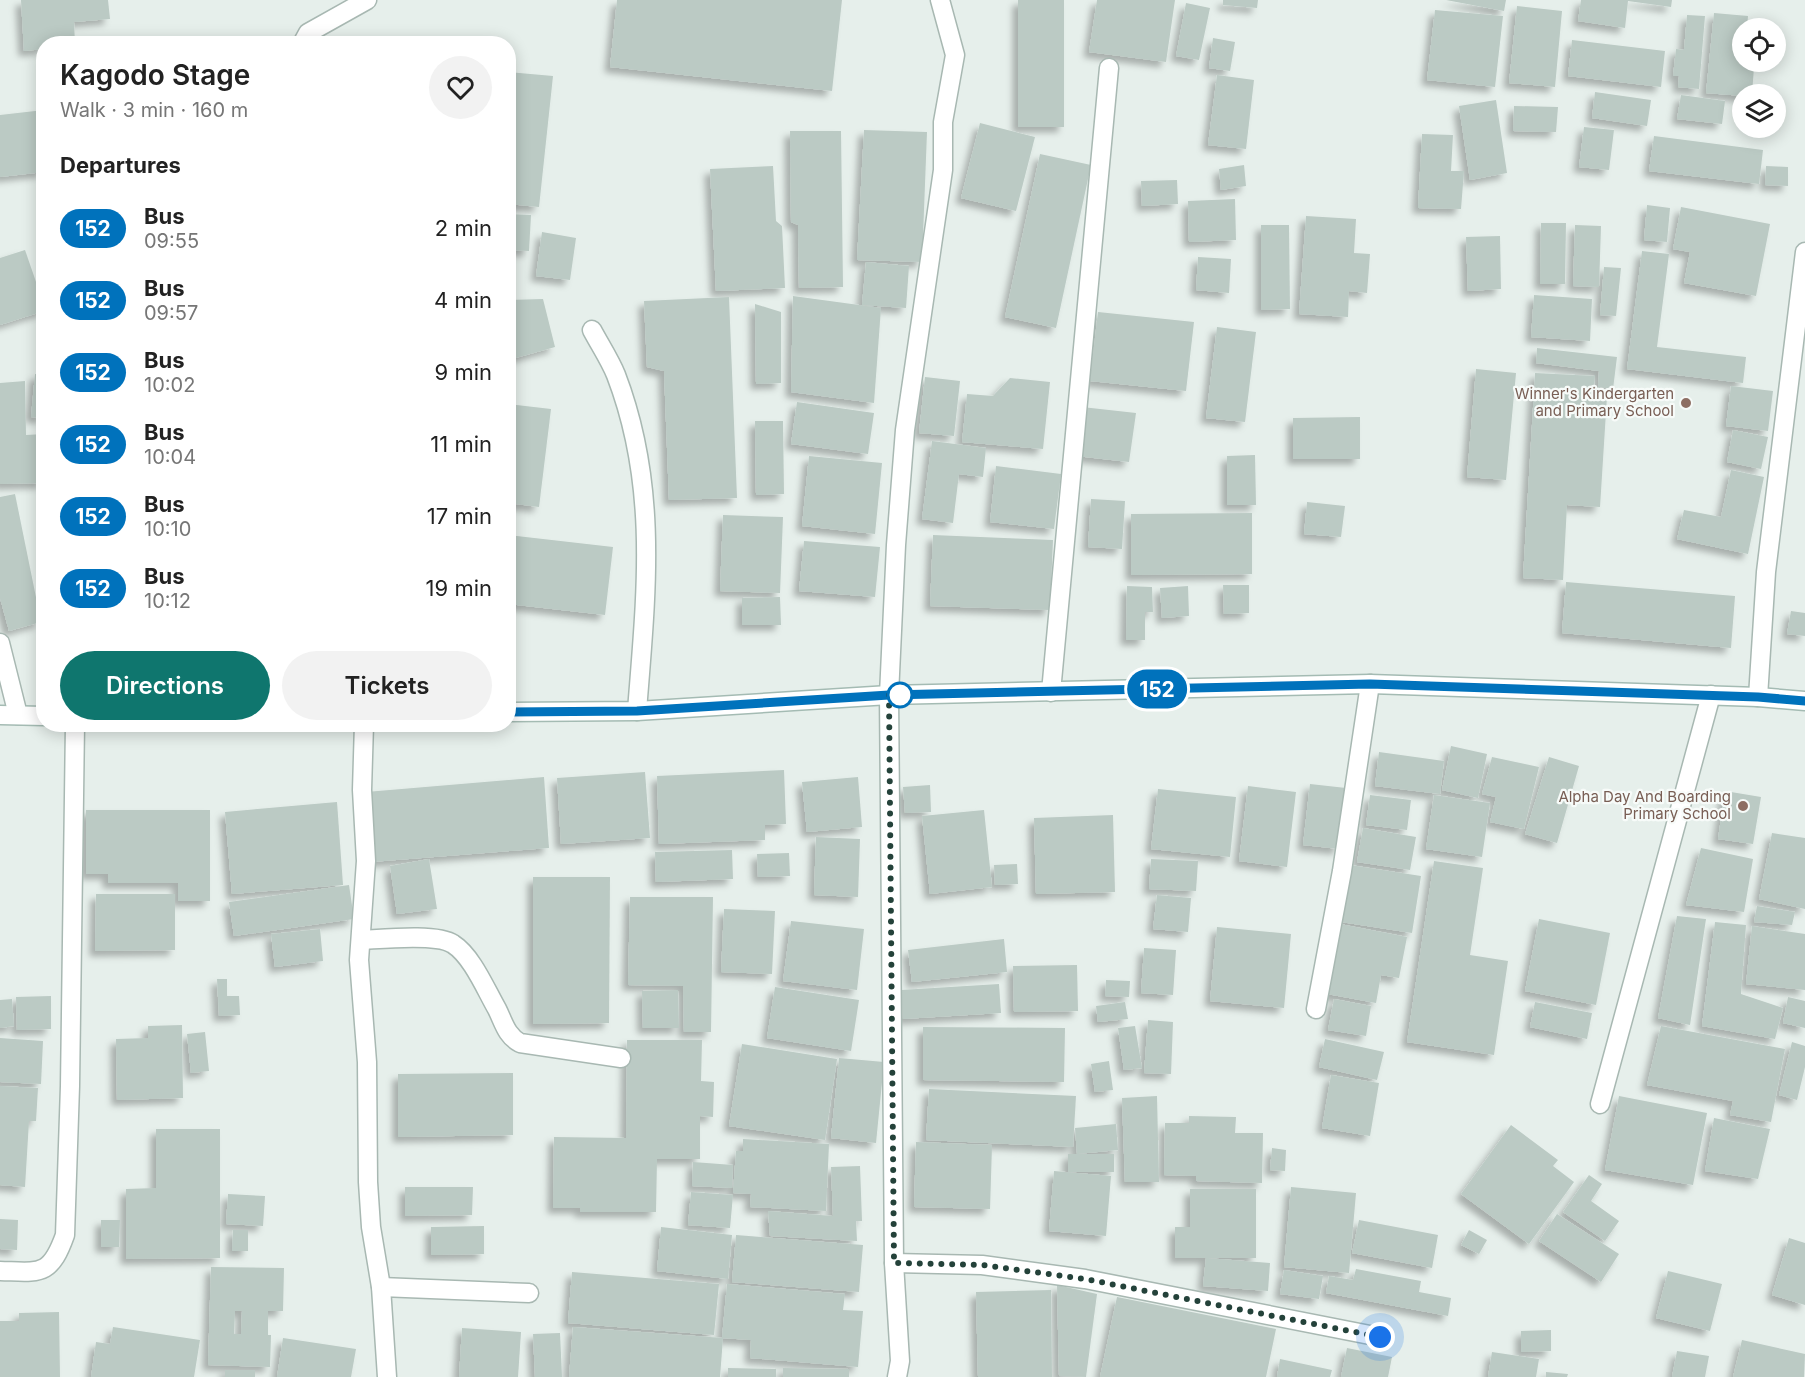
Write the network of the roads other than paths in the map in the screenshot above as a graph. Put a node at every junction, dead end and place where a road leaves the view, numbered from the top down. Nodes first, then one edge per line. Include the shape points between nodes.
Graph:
1 (366, 0) edge
2 (940, 0) edge
3 (306, 36) edge
4 (1109, 68) dead end
5 (1805, 252) edge
6 (592, 330) dead end
7 (0, 643) edge
8 (1370, 684) junction
9 (1051, 692) junction
10 (889, 695) junction
11 (1711, 695) junction
12 (1758, 697) junction
13 (1805, 701) edge
14 (637, 711) junction
15 (516, 712) edge
16 (9, 715) edge
17 (36, 716) edge
18 (75, 732) edge
19 (364, 732) edge
20 (361, 940) junction
21 (1316, 1009) dead end
22 (621, 1058) dead end
23 (1600, 1104) dead end
24 (894, 1263) junction
25 (0, 1271) edge
26 (381, 1287) junction
27 (529, 1293) dead end
28 (1380, 1337) dead end
29 (387, 1377) edge
30 (897, 1377) edge

1 - 3 street
2 - 10 street via 955,55 943,122 943,170 905,430
4 - 9 street
5 - 12 street via 1766,572
6 - 14 street via 615,372 629,413 645,492 647,576
7 - 16 street
8 - 9 street
8 - 11 street
8 - 21 street via 1342,871
9 - 10 street
10 - 14 street
10 - 24 street
11 - 12 street
11 - 23 street
12 - 13 street
14 - 15 street
16 - 17 street
18 - 25 street via 65,1235 58,1254 46,1268 38,1272
19 - 20 street via 366,861
20 - 22 street via 440,938 454,944 473,966 509,1037
20 - 26 street via 368,1182
24 - 28 street via 982,1265 1085,1279
24 - 30 street via 900,1361
26 - 27 street
26 - 29 street

